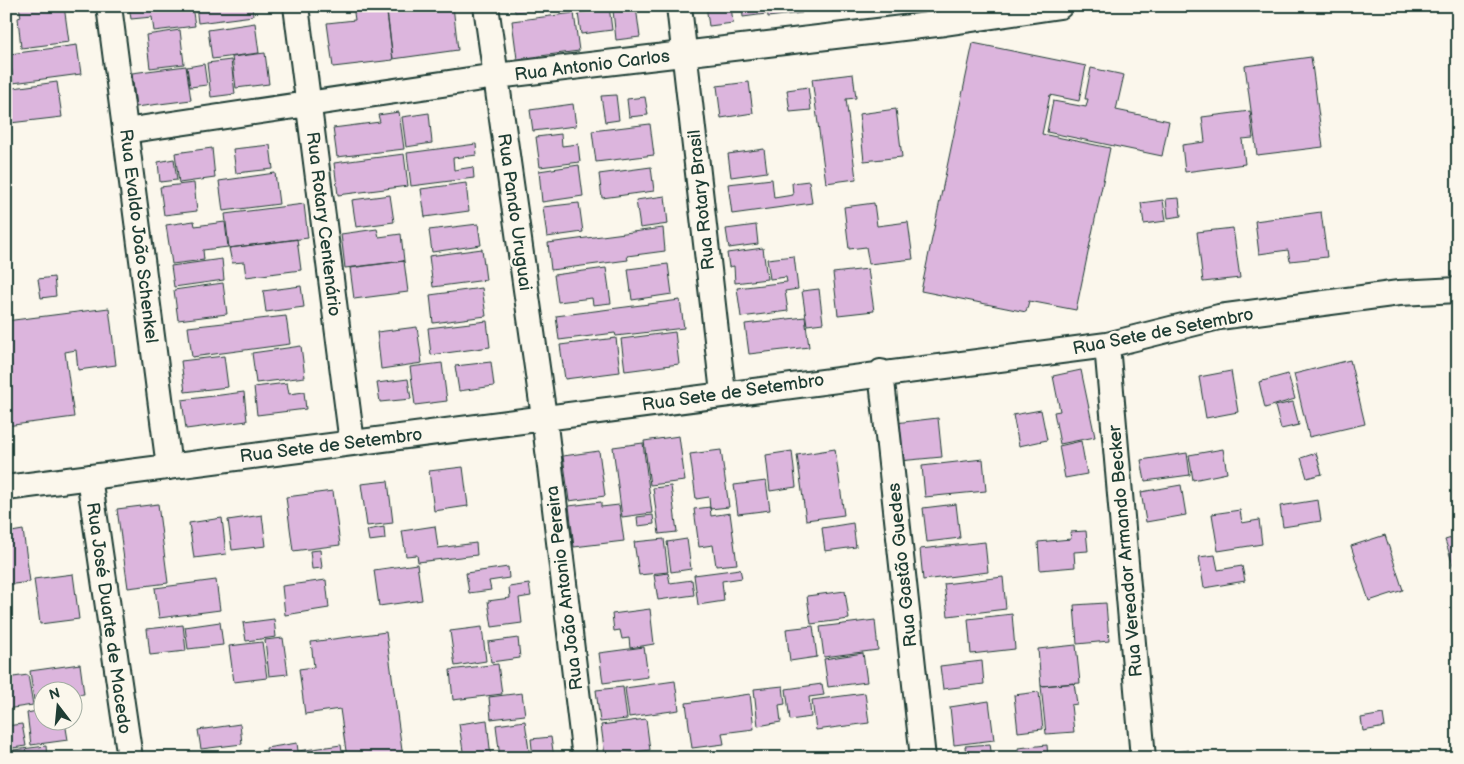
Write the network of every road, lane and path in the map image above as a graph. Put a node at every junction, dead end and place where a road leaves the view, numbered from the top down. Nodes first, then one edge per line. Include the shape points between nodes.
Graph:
1 (109, 6) edge
2 (296, 6) edge
3 (486, 6) edge
4 (679, 6) edge
5 (1060, 6) edge
6 (944, 15) edge
7 (685, 54) junction
8 (496, 76) junction
9 (309, 103) junction
10 (125, 131) junction
11 (1458, 290) edge
12 (1107, 345) junction
13 (881, 372) junction
14 (723, 393) junction
15 (544, 417) junction
16 (352, 443) junction
17 (169, 467) junction
18 (89, 477) junction
19 (6, 488) edge
20 (130, 758) edge
21 (585, 758) edge
22 (923, 758) edge
23 (1143, 758) edge

1 - 10 street, Rua Evaldo João Schenkel
2 - 9 street, Rua Rotary Centenário
3 - 8 street, Rua Pando Uruguai
4 - 7 street, Rua Rotary Brasil
5 - 6 street, Rua Antonio Carlos
6 - 7 street, Rua Antonio Carlos
7 - 8 street, Rua Antonio Carlos
7 - 14 street, Rua Rotary Brasil
8 - 9 street, Rua Antonio Carlos
8 - 15 street, Rua Pando Uruguai
9 - 10 street, Rua Antonio Carlos
9 - 16 street, Rua Rotary Centenário
10 - 17 street, Rua Evaldo João Schenkel
11 - 12 street, Rua Sete de Setembro via 1399,293 1219,318
12 - 13 street, Rua Sete de Setembro
12 - 23 street, Rua Vereador Armando Becker
13 - 14 street, Rua Sete de Setembro
13 - 22 street, Rua Gastão Guedes
14 - 15 street, Rua Sete de Setembro
15 - 16 street, Rua Sete de Setembro
15 - 21 street, Rua João Antonio Pereira
16 - 17 street, Rua Sete de Setembro
17 - 18 street, Rua Sete de Setembro
18 - 19 street, Rua Sete de Setembro
18 - 20 street, Rua José Duarte de Macedo

